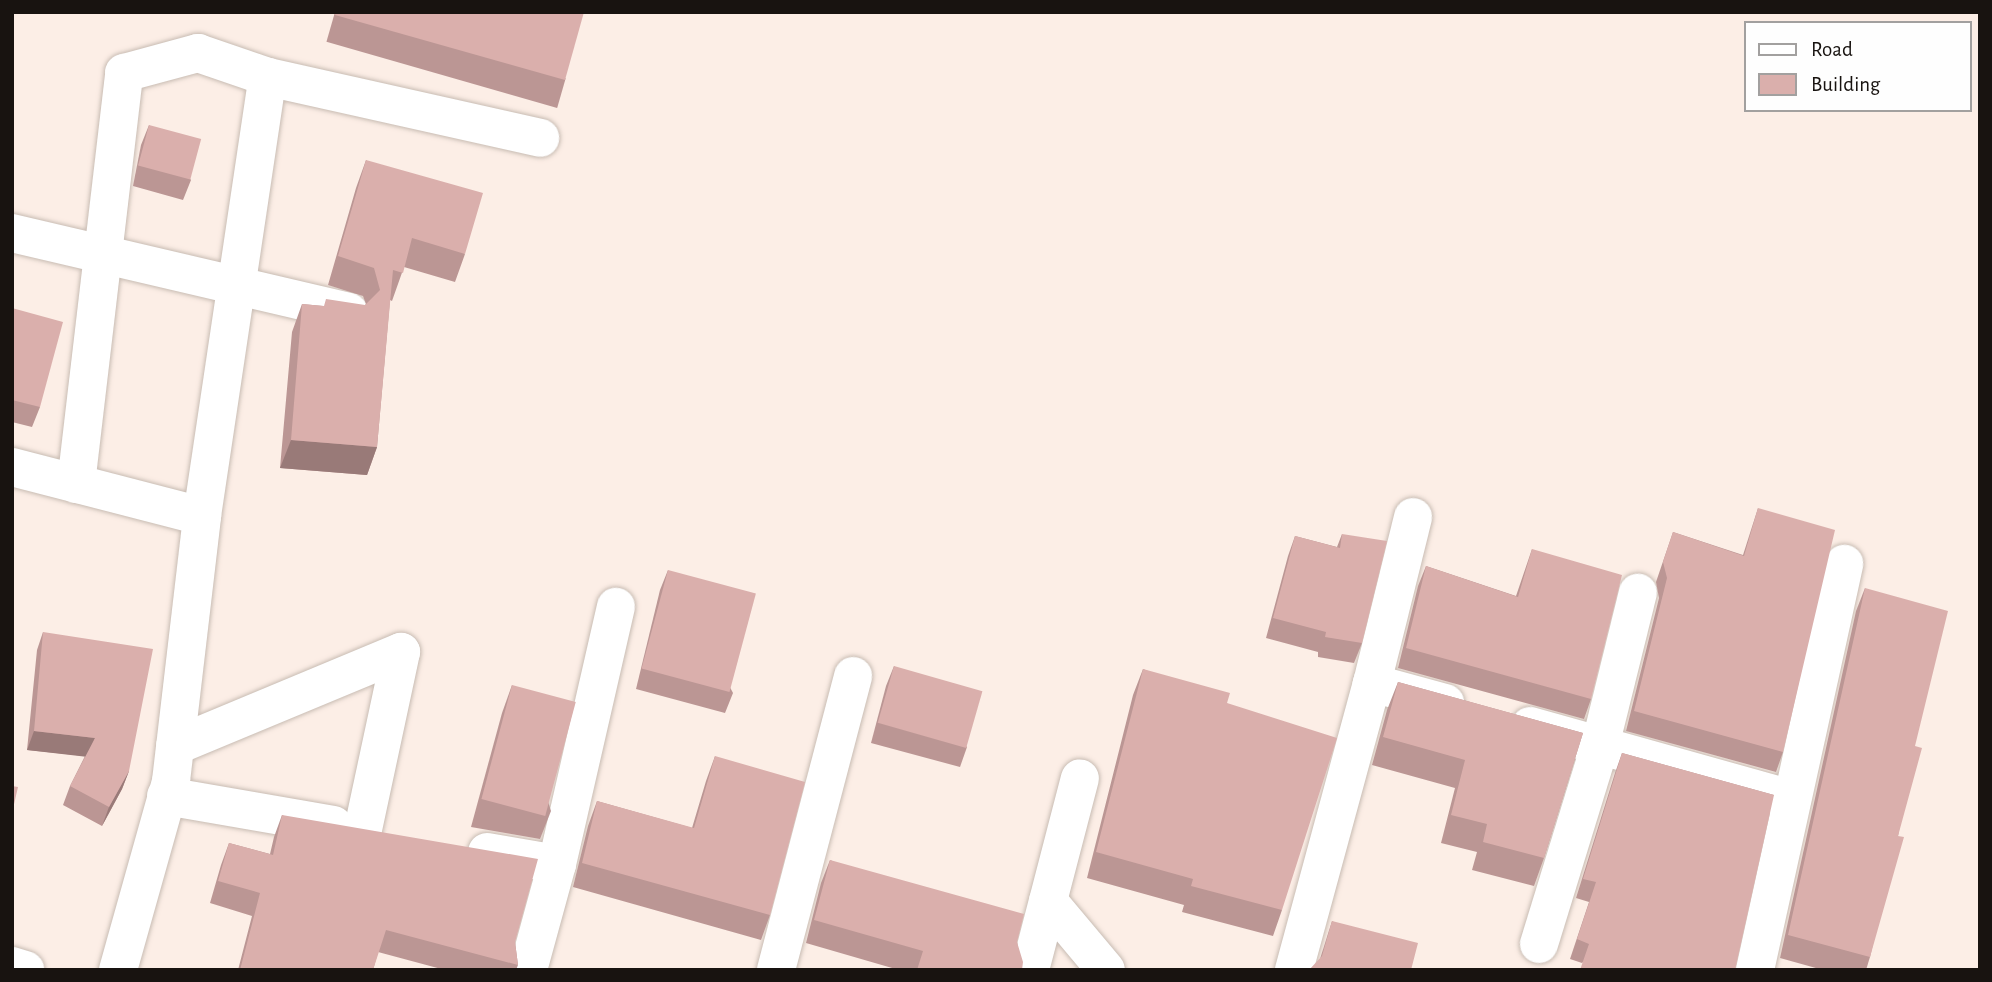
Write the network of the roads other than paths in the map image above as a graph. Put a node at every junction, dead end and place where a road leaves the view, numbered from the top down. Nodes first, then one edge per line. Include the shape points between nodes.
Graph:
1 (268, 77) junction
2 (540, 138) dead end
3 (12, 233) edge
4 (103, 255) junction
5 (236, 288) junction
6 (349, 312) edge
7 (12, 467) edge
8 (76, 484) junction
9 (202, 516) junction
10 (1413, 517) dead end
11 (1844, 564) dead end
12 (1638, 593) dead end
13 (616, 607) dead end
14 (853, 676) dead end
15 (1372, 683) junction
16 (175, 746) junction
17 (1600, 746) junction
18 (1080, 778) dead end
19 (166, 796) junction
20 (1793, 799) junction
21 (363, 830) junction
22 (402, 837) edge
23 (454, 846) edge
24 (557, 864) junction
25 (1048, 901) junction
26 (1539, 944) dead end
27 (12, 966) edge
28 (25, 970) edge
29 (118, 970) edge
30 (528, 970) edge
31 (776, 970) edge
32 (1030, 970) edge
33 (1106, 970) edge
34 (1294, 970) edge
35 (1755, 970) edge

1 - 2 street
1 - 4 street via 198,53 124,73
1 - 5 street
3 - 4 street
4 - 5 street
4 - 8 street
5 - 6 street
5 - 9 street
7 - 8 street
8 - 9 street
9 - 16 street
10 - 15 street
11 - 20 street
12 - 17 street
13 - 24 street
14 - 31 street
15 - 17 street
15 - 34 street
16 - 19 street
16 - 21 street via 401,652
17 - 20 street
17 - 26 street
18 - 25 street
19 - 21 street
19 - 29 street
20 - 35 street
21 - 22 street
23 - 24 street
24 - 30 street
25 - 32 street
25 - 33 street
27 - 28 street

